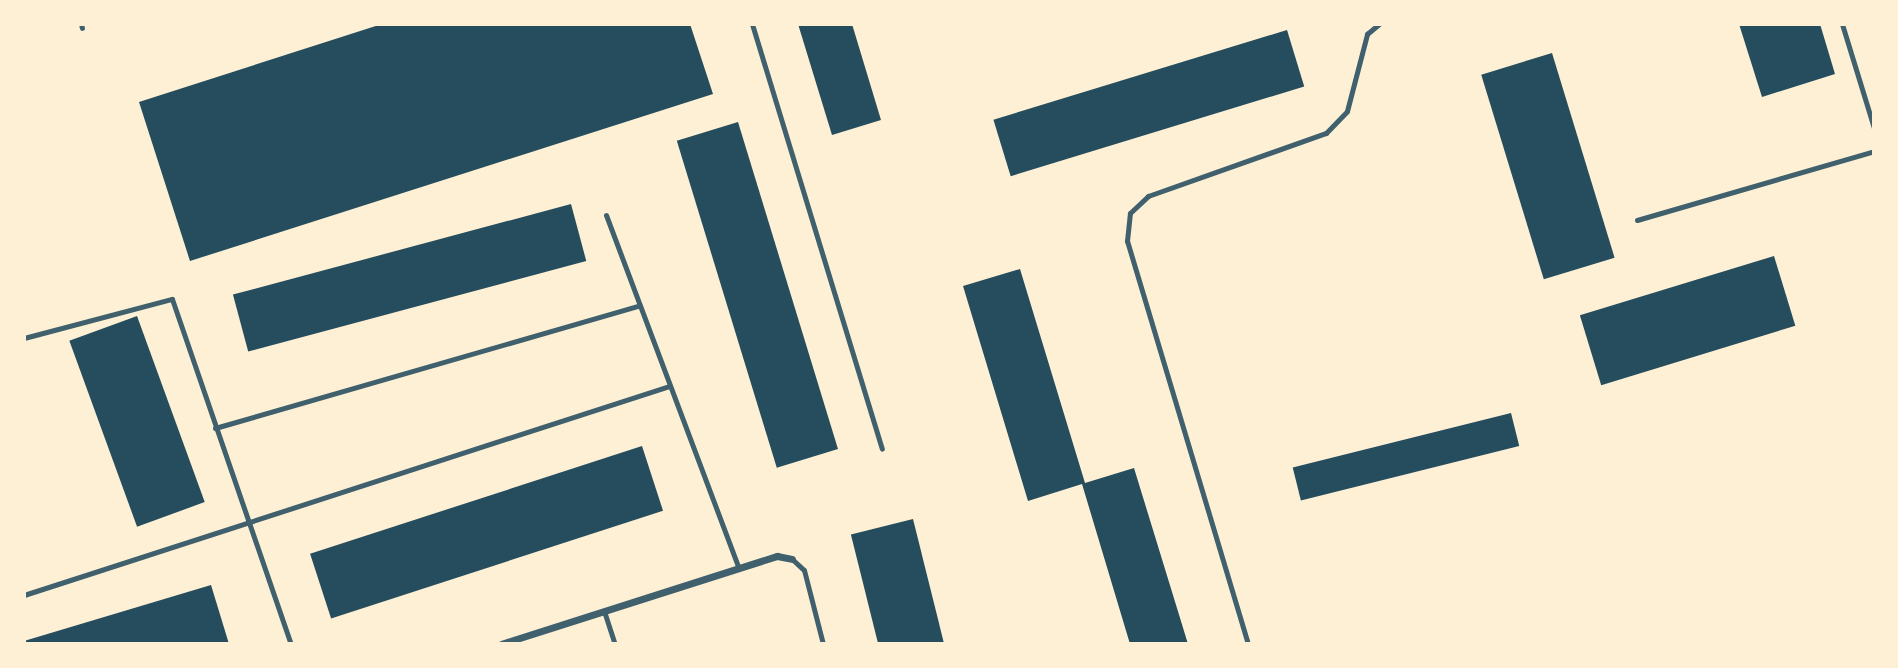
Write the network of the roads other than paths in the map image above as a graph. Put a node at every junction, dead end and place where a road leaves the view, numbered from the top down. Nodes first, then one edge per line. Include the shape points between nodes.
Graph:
1 (752, 24) edge
2 (1379, 24) edge
3 (1842, 24) edge
4 (1874, 128) edge
5 (1874, 151) edge
6 (606, 215) dead end
7 (1637, 220) dead end
8 (640, 305) junction
9 (24, 338) edge
10 (669, 386) junction
11 (215, 428) junction
12 (882, 449) dead end
13 (249, 522) junction
14 (792, 559) joint
15 (739, 568) junction
16 (24, 595) edge
17 (604, 611) junction
18 (290, 643) edge
19 (501, 643) edge
20 (615, 643) edge
21 (823, 643) edge
22 (1248, 643) edge

1 - 12 lane
2 - 22 lane via 1367,34 1347,111 1326,133 1148,196 1130,214 1128,241
3 - 4 lane
5 - 7 lane
6 - 8 lane
8 - 10 lane
8 - 11 lane
9 - 11 lane via 172,299
10 - 13 lane
10 - 15 lane
11 - 13 lane
13 - 16 lane
13 - 18 lane
14 - 15 street via 777,556
14 - 21 lane via 804,569
15 - 17 street
17 - 19 street
17 - 20 lane

